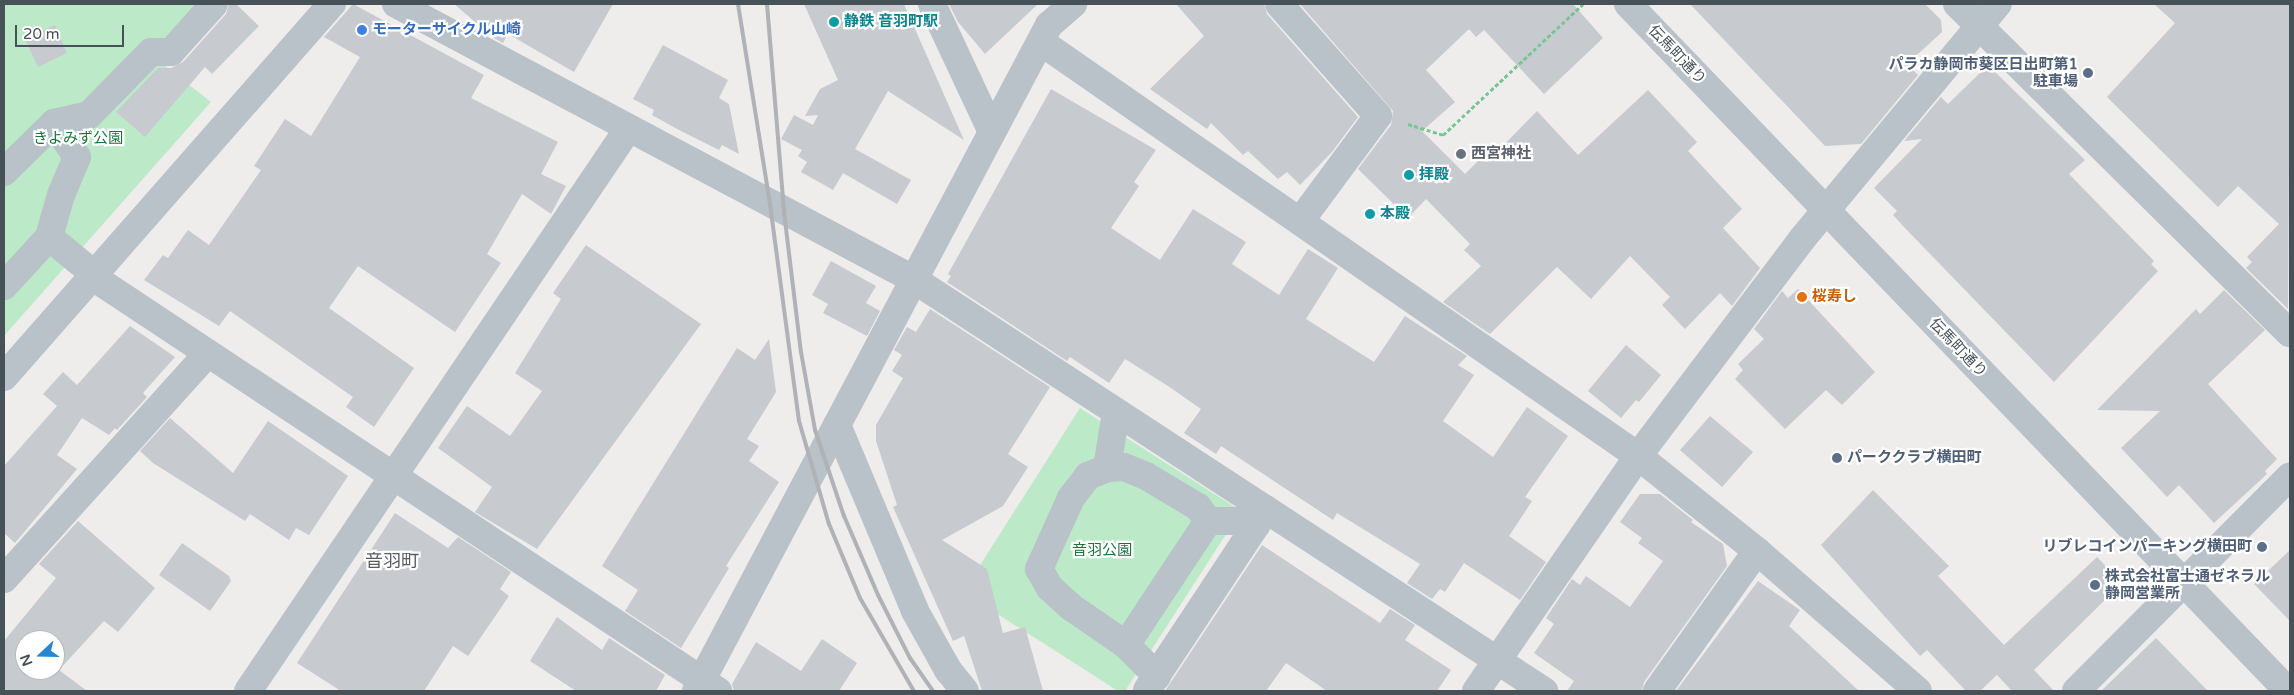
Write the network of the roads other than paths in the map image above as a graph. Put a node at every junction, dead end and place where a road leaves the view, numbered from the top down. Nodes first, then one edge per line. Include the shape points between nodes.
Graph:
1 (214, 4) edge
2 (332, 4) edge
3 (396, 4) edge
4 (932, 4) edge
5 (1073, 4) edge
6 (1279, 4) edge
7 (1628, 4) edge
8 (1957, 4) edge
9 (1998, 4) edge
10 (1978, 27) junction
11 (1041, 42) junction
12 (54, 123) junction
13 (628, 129) junction
14 (992, 132) junction
15 (4, 172) edge
16 (1824, 209) junction
17 (1300, 220) junction
18 (49, 237) junction
19 (88, 271) junction
20 (913, 279) junction
21 (4, 286) edge
22 (2290, 332) edge
23 (208, 353) junction
24 (4, 377) edge
25 (1116, 412) junction
26 (837, 425) junction
27 (1638, 456) junction
28 (1107, 468) junction
29 (2290, 476) edge
30 (394, 477) junction
31 (1261, 518) junction
32 (1208, 521) junction
33 (1757, 551) junction
34 (4, 579) edge
35 (2184, 583) junction
36 (1126, 645) junction
37 (1497, 661) junction
38 (1152, 683) edge
39 (705, 688) edge
40 (248, 691) edge
41 (964, 691) edge
42 (1476, 691) edge
43 (1544, 691) edge
44 (1657, 691) edge
45 (1918, 691) edge
46 (2076, 691) edge
47 (2288, 691) edge

1 - 12 street via 170,52 151,52 89,116
2 - 19 street
3 - 13 street
4 - 14 street
5 - 11 street via 1049,25
6 - 17 street via 1378,116
7 - 16 street, 伝馬町通り
8 - 10 street
9 - 10 street
10 - 16 street
10 - 22 street
11 - 14 street
11 - 17 street
12 - 15 street
12 - 18 street via 77,157 61,195
13 - 20 street
13 - 30 street
14 - 20 street
16 - 27 street
16 - 35 street, 伝馬町通り
17 - 27 street
18 - 19 street
18 - 21 street
19 - 23 street
19 - 24 street
20 - 25 street
20 - 26 street
23 - 30 street
23 - 34 street
25 - 28 street
25 - 31 street
26 - 39 street
26 - 41 street via 915,612 948,670
27 - 33 street
27 - 37 street
28 - 32 street via 1124,467 1146,476 1198,507
28 - 36 street via 1088,476 1071,498 1039,569 1050,588 1071,607
29 - 35 street
30 - 39 street
30 - 40 street
31 - 32 street
31 - 37 street
31 - 38 street
32 - 36 street
33 - 44 street
33 - 45 street
35 - 46 street
35 - 47 street, 伝馬町通り
36 - 38 street
37 - 42 street
37 - 43 street

